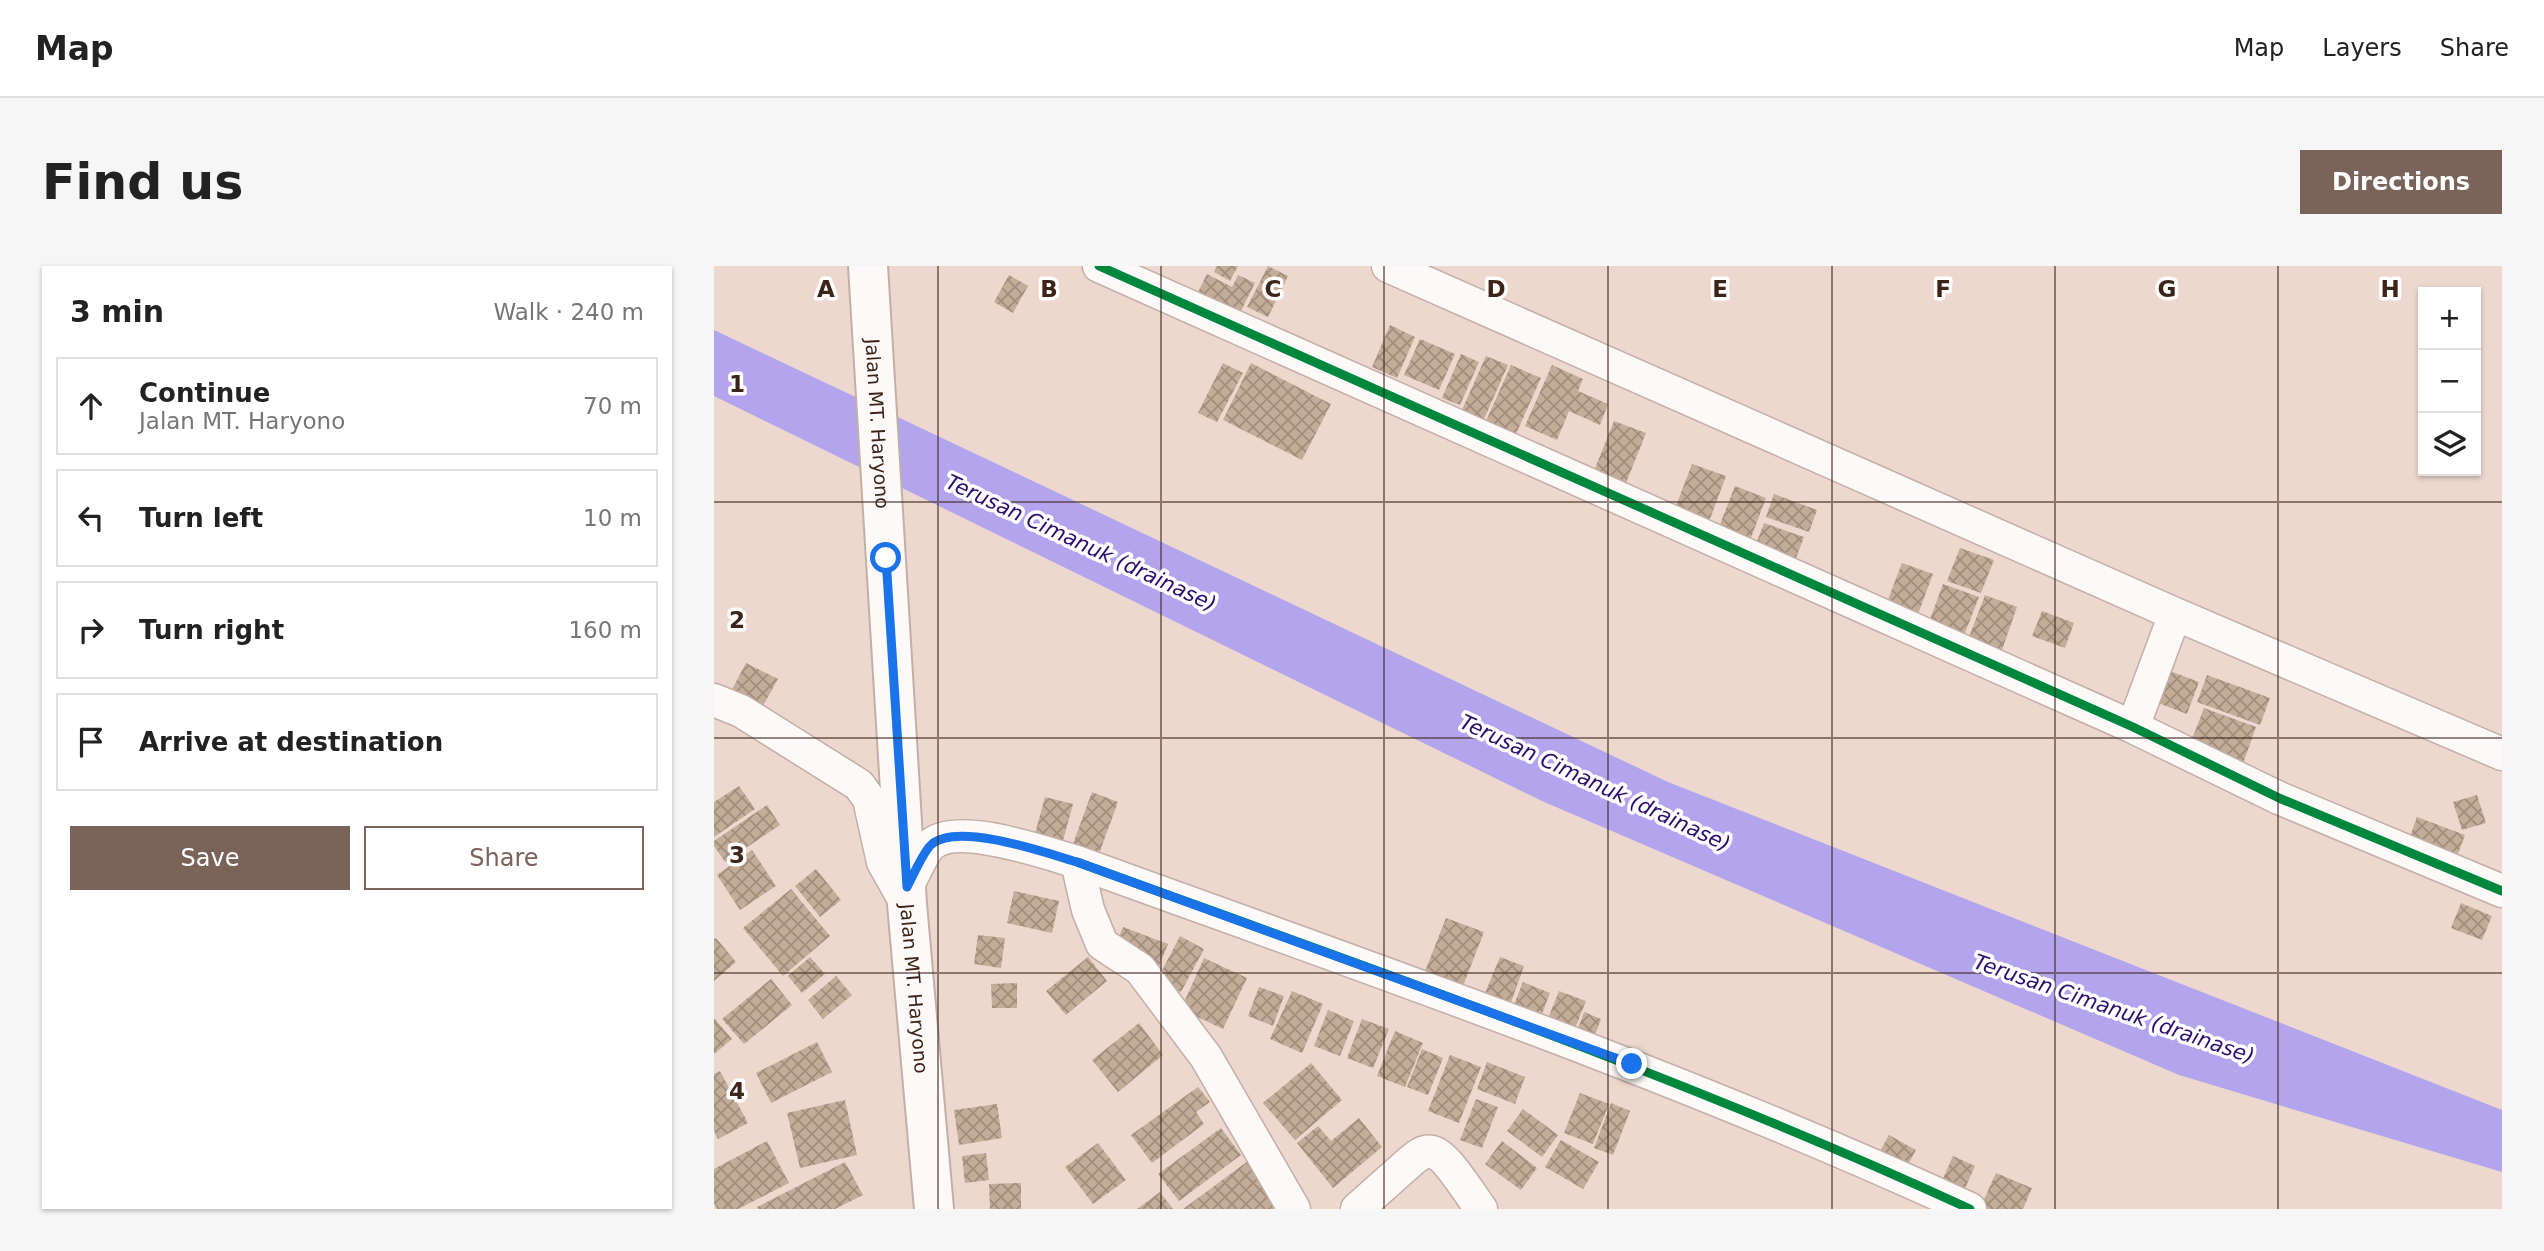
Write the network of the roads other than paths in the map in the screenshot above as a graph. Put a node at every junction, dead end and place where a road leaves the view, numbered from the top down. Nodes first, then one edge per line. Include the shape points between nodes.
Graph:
1 (868, 266) edge
2 (1099, 266) edge
3 (1388, 266) edge
4 (2175, 614) junction
5 (714, 700) edge
6 (2133, 727) junction
7 (2502, 754) edge
8 (1077, 862) junction
9 (2502, 891) edge
10 (907, 895) junction
11 (934, 1209) edge
12 (1294, 1209) edge
13 (1357, 1209) edge
14 (1481, 1209) edge
15 (1970, 1209) edge

1 - 10 main road, Jalan MT. Haryono
2 - 6 street
3 - 4 street
4 - 6 street
4 - 7 street
5 - 10 street via 741,711 859,786 869,799 883,862
6 - 9 street via 2279,798
8 - 10 street via 972,835 947,838 932,844
8 - 12 street via 1102,944 1140,969 1206,1057
8 - 15 street via 1632,1064
10 - 11 main road, Jalan MT. Haryono
13 - 14 street via 1411,1161 1431,1151 1442,1157

